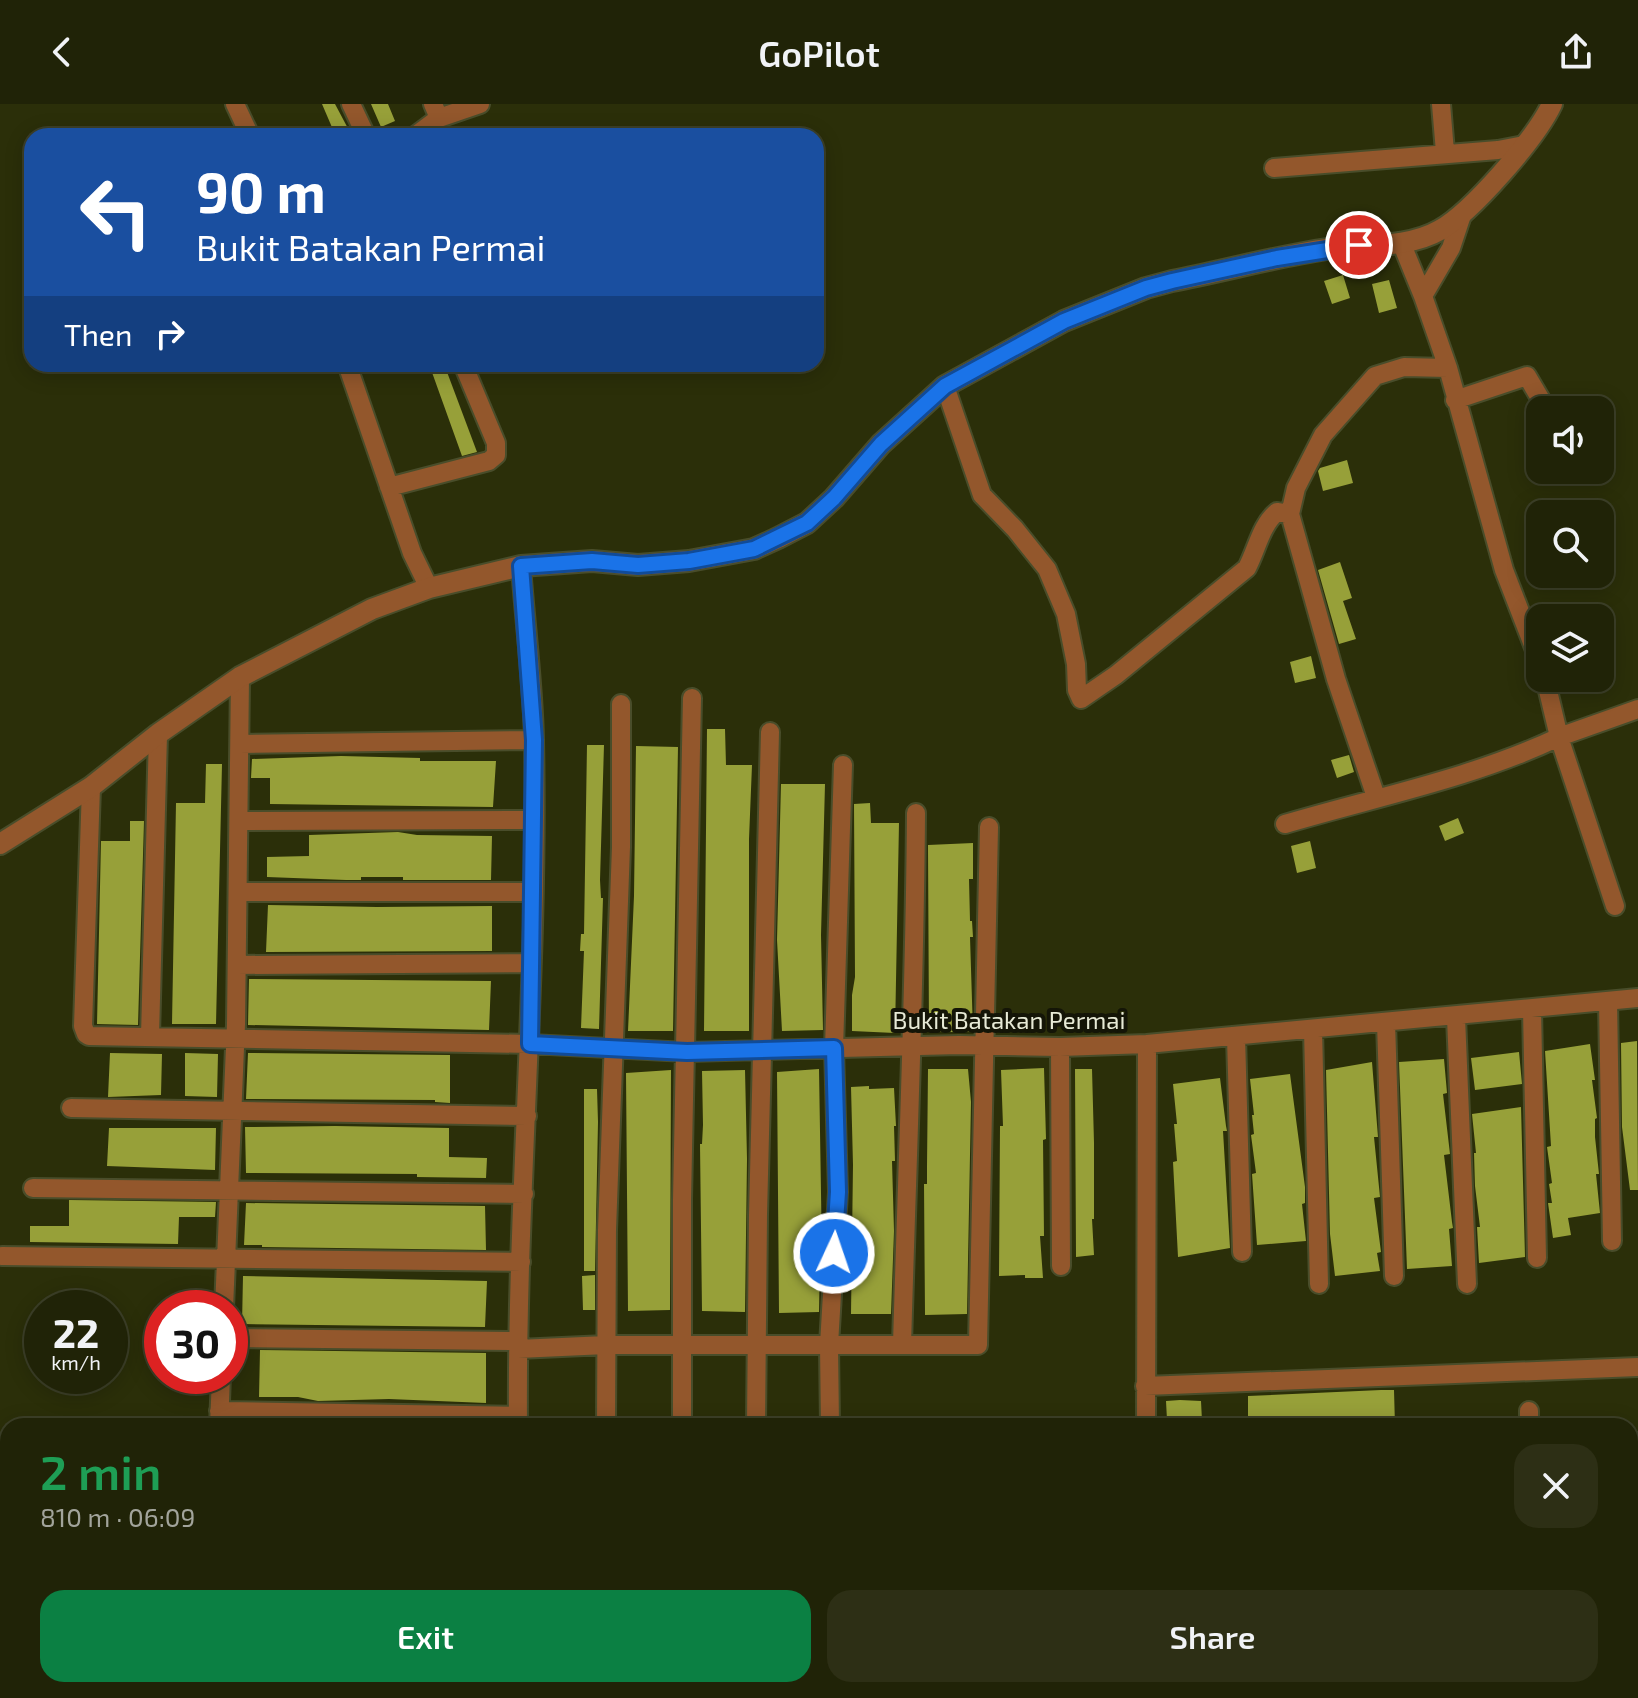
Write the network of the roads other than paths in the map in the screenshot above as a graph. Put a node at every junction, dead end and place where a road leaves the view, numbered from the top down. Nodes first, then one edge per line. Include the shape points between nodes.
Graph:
1 (235, 104) edge
2 (351, 104) edge
3 (480, 104) edge
4 (1441, 104) edge
5 (1552, 104) edge
6 (436, 111) edge
7 (246, 128) edge
8 (362, 128) edge
9 (422, 128) edge
10 (1524, 145) junction
11 (1445, 152) junction
12 (1274, 168) dead end
13 (1462, 215) junction
14 (1401, 242) junction
15 (1423, 296) junction
16 (1448, 368) junction
17 (350, 372) edge
18 (466, 372) edge
19 (945, 386) junction
20 (1539, 396) edge
21 (1455, 400) junction
22 (389, 487) junction
23 (1290, 514) junction
24 (521, 566) junction
25 (429, 588) junction
26 (1526, 627) edge
27 (240, 677) junction
28 (1548, 692) edge
29 (692, 698) dead end
30 (621, 704) dead end
31 (1638, 709) edge
32 (770, 732) dead end
33 (158, 734) junction
34 (1559, 737) junction
35 (534, 740) junction
36 (240, 744) junction
37 (843, 765) dead end
38 (91, 787) junction
39 (1376, 797) junction
40 (916, 813) dead end
41 (533, 820) junction
42 (239, 821) junction
43 (1285, 824) dead end
44 (989, 827) dead end
45 (0, 844) edge
46 (238, 892) junction
47 (532, 892) junction
48 (1615, 906) dead end
49 (531, 963) junction
50 (237, 965) junction
51 (1638, 998) edge
52 (1608, 1001) junction
53 (1532, 1009) junction
54 (1456, 1017) junction
55 (1386, 1022) junction
56 (1313, 1029) junction
57 (150, 1036) junction
58 (1236, 1036) junction
59 (235, 1038) junction
60 (530, 1044) junction
61 (985, 1044) junction
62 (1147, 1044) junction
63 (910, 1046) junction
64 (1060, 1047) junction
65 (764, 1048) junction
66 (834, 1048) junction
67 (612, 1049) junction
68 (687, 1052) junction
69 (71, 1108) dead end
70 (232, 1112) junction
71 (527, 1116) junction
72 (33, 1188) dead end
73 (229, 1189) junction
74 (524, 1194) junction
75 (1612, 1241) dead end
76 (1242, 1252) dead end
77 (2, 1256) edge
78 (1537, 1258) dead end
79 (226, 1260) junction
80 (521, 1262) junction
81 (1061, 1266) dead end
82 (1394, 1276) dead end
83 (1319, 1284) dead end
84 (1467, 1284) dead end
85 (225, 1290) edge
86 (248, 1338) edge
87 (518, 1345) junction
88 (606, 1345) junction
89 (829, 1345) junction
90 (902, 1345) junction
91 (683, 1346) junction
92 (757, 1347) junction
93 (1638, 1367) edge
94 (1145, 1386) junction
95 (220, 1394) edge
96 (219, 1418) edge
97 (518, 1418) edge
98 (606, 1418) edge
99 (682, 1418) edge
100 (756, 1418) edge
101 (830, 1418) edge
102 (1146, 1418) edge

1 - 7 street
2 - 8 street
3 - 6 street
4 - 11 street
5 - 10 street
6 - 9 street
10 - 11 street
10 - 13 street
11 - 12 street
13 - 14 street via 1439,231
13 - 15 street via 1451,248
14 - 15 street
14 - 19 street via 1326,249 1146,288 1064,321
15 - 16 street
16 - 21 street
16 - 23 street via 1404,367 1375,376 1323,435 1296,488
17 - 22 street
18 - 22 street via 496,443 496,455
19 - 23 street via 982,495 1047,569 1066,614 1081,699 1247,568 1266,520 1277,512
19 - 24 street via 807,523 754,549 638,565 592,561
20 - 21 street via 1527,376
21 - 26 street via 1504,570
22 - 25 street
23 - 39 street
24 - 25 street
24 - 35 street
25 - 27 street via 360,615
27 - 33 street
27 - 36 street
28 - 34 street
29 - 68 street
30 - 67 street
31 - 34 street
32 - 65 street
33 - 38 street
33 - 57 street
34 - 39 street via 1462,774
34 - 48 street
35 - 36 street
35 - 41 street
36 - 42 street
37 - 66 street
38 - 45 street
38 - 57 street, Bukit Batakan Permai via 83,1026 89,1036
39 - 43 street
40 - 63 street
41 - 42 street
41 - 47 street
42 - 46 street
44 - 61 street
46 - 47 street
46 - 50 street
47 - 49 street
49 - 50 street
49 - 60 street
50 - 59 street
51 - 52 street
52 - 53 street
52 - 75 street
53 - 54 street
53 - 78 street
54 - 55 street
54 - 84 street
55 - 56 street
55 - 82 street
56 - 58 street
56 - 83 street
57 - 59 street, Bukit Batakan Permai
58 - 62 street
58 - 76 street
59 - 60 street, Bukit Batakan Permai
59 - 70 street
60 - 67 street, Bukit Batakan Permai
60 - 71 street
61 - 63 street, Bukit Batakan Permai
61 - 64 street, Bukit Batakan Permai
61 - 90 street via 978,1345
62 - 64 street, Bukit Batakan Permai
62 - 94 street, Bukit Batakan Permai
63 - 66 street, Bukit Batakan Permai
63 - 90 street
64 - 81 street
65 - 66 street, Bukit Batakan Permai
65 - 68 street, Bukit Batakan Permai
65 - 92 street
66 - 89 street via 838,1192
67 - 68 street, Bukit Batakan Permai
67 - 88 street
68 - 91 street
69 - 70 street
70 - 71 street
70 - 73 street
71 - 74 street
72 - 73 street
73 - 74 street
73 - 79 street
74 - 80 street
77 - 79 street
79 - 80 street
79 - 85 street
80 - 87 street
86 - 87 street
87 - 88 street
87 - 97 street
88 - 91 street
88 - 98 street
89 - 90 street
89 - 92 street
89 - 101 street
91 - 92 street
91 - 99 street
92 - 100 street
93 - 94 street
94 - 102 street, Bukit Batakan Permai
95 - 96 street

